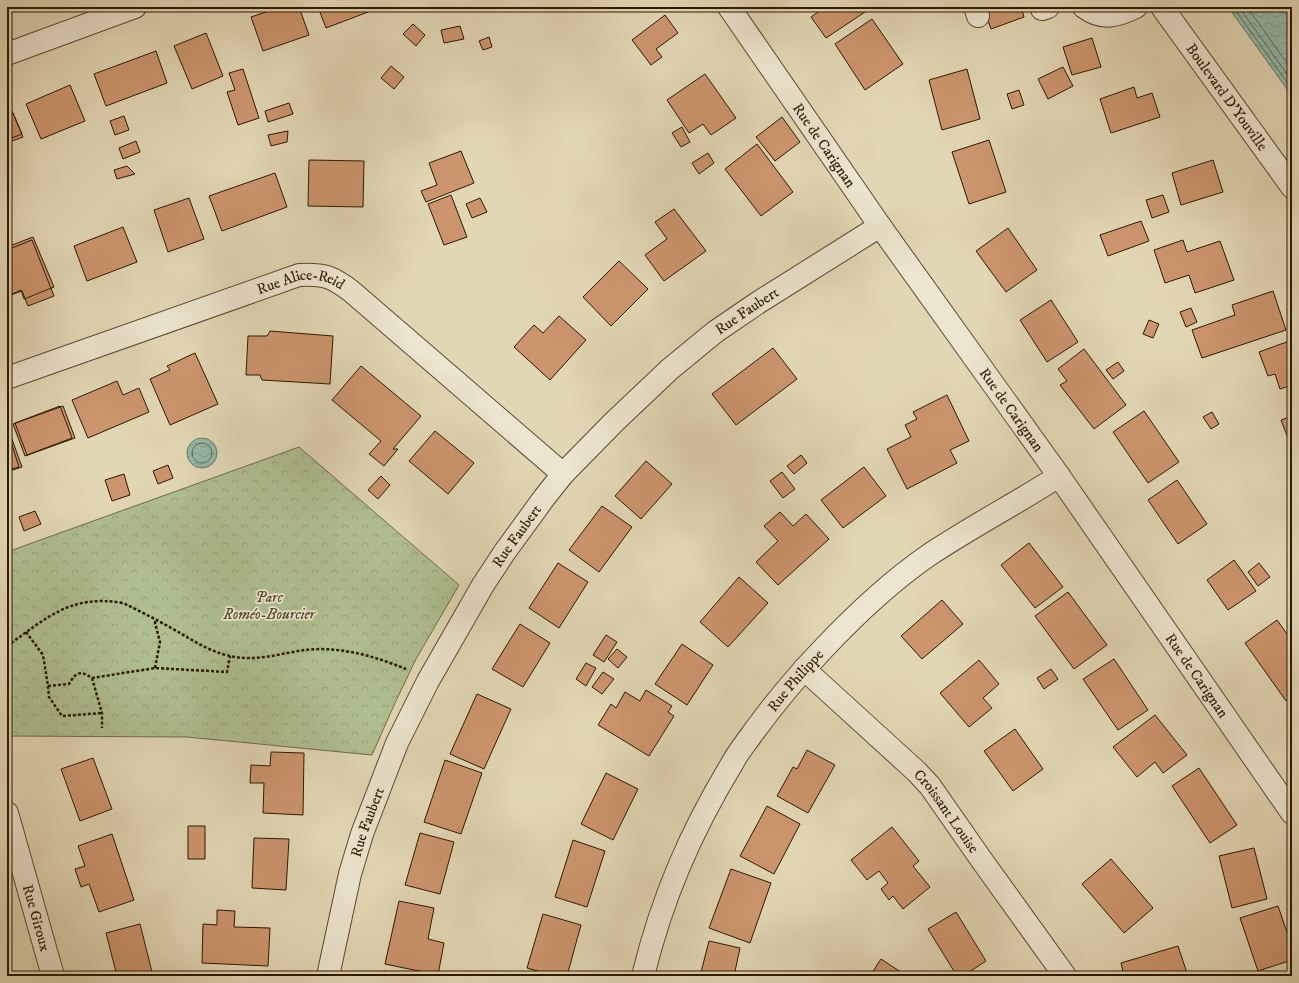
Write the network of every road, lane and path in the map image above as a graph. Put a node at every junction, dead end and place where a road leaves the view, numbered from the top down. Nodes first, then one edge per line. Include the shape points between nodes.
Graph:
1 (135, 7) edge
2 (729, 7) edge
3 (1084, 7) edge
4 (1136, 7) edge
5 (1162, 7) edge
6 (7, 54) edge
7 (1292, 187) edge
8 (880, 226) junction
9 (7, 378) edge
10 (563, 474) junction
11 (1059, 476) junction
12 (156, 620) junction
13 (26, 632) junction
14 (7, 646) edge
15 (230, 656) junction
16 (155, 668) junction
17 (804, 669) junction
18 (410, 671) dead end
19 (92, 678) junction
20 (48, 686) junction
21 (102, 713) junction
22 (102, 728) dead end
23 (7, 813) edge
24 (1292, 813) edge
25 (53, 976) edge
26 (328, 976) edge
27 (643, 976) edge
28 (1065, 976) edge

1 - 6 street
2 - 8 street, Rue de Carignan
3 - 4 street via 1097,14 1113,16
5 - 7 street, Boulevard D'Youville
8 - 10 street, Rue Faubert via 715,332 670,369
8 - 11 street, Rue de Carignan
9 - 10 street, Rue Alice-Reid via 299,275 318,274 336,280 351,291
10 - 26 street, Rue Faubert via 527,521 484,585 428,681 407,723 362,834 350,874
11 - 17 street, Rue Philippe via 917,564 869,602
11 - 24 street, Rue de Carignan
12 - 13 path via 123,603 94,600 63,609
12 - 15 path via 207,648
12 - 16 path via 154,623 160,642
13 - 14 path
13 - 20 path via 44,656
15 - 16 path via 227,672
15 - 18 path via 251,658 307,650 328,650 366,655
16 - 19 path
17 - 27 street, Rue Philippe via 774,703 733,761 691,838 657,923
17 - 28 street, Croissant Louise via 930,786
19 - 20 path via 85,673 79,673 69,684
19 - 21 path
20 - 21 path via 50,697 62,716
21 - 22 path
23 - 25 street, Rue Giroux

